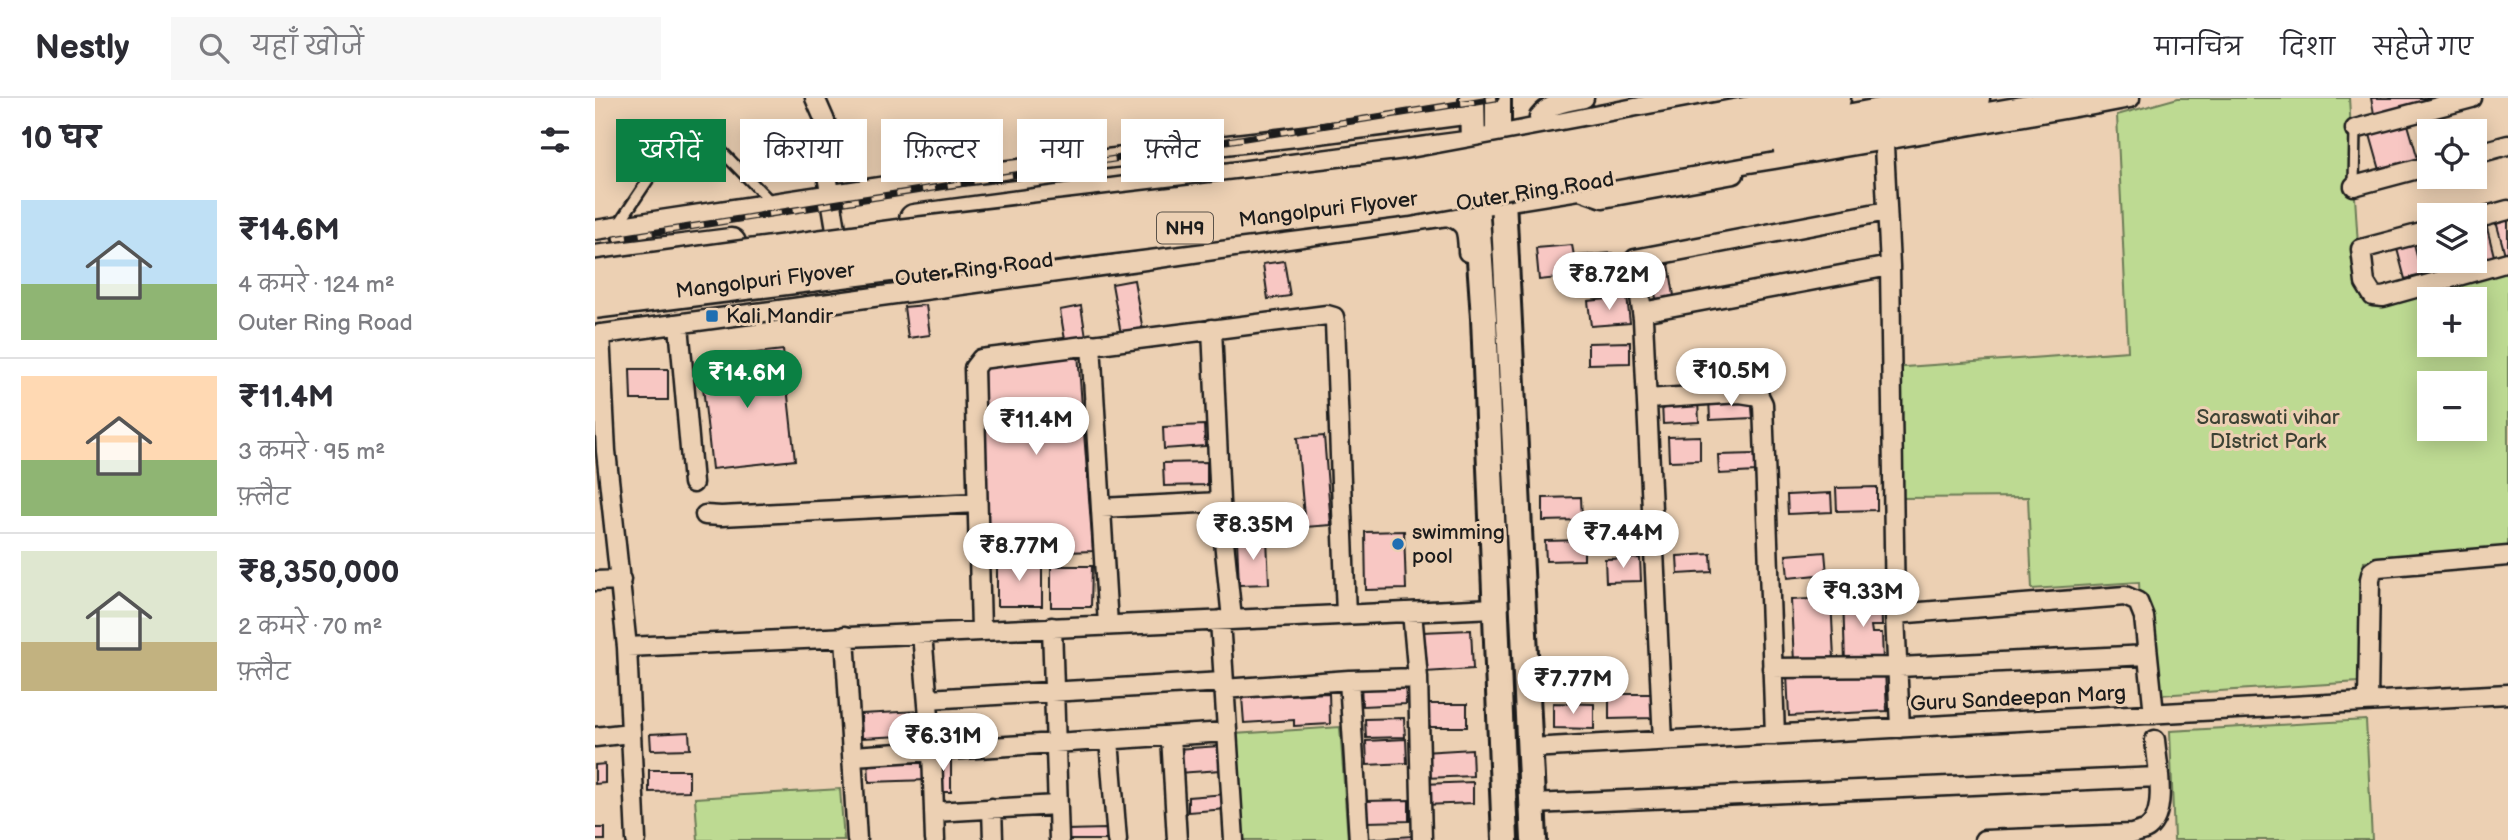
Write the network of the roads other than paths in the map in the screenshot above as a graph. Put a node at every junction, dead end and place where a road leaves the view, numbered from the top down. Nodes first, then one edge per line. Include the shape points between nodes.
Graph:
1 (1498, 98) edge
2 (1584, 98) edge
3 (1711, 98) edge
4 (1834, 98) edge
5 (1973, 98) edge
6 (2098, 98) edge
7 (2130, 98) edge
8 (2472, 98) edge
9 (816, 101) edge
10 (1472, 106) edge
11 (1635, 114) junction
12 (2355, 129) joint
13 (1542, 132) junction
14 (1485, 143) junction
15 (2508, 145) edge
16 (1884, 146) junction
17 (2487, 150) edge
18 (2417, 169) edge
19 (1646, 174) junction
20 (1179, 184) junction
21 (1568, 186) junction
22 (2354, 186) joint
23 (831, 195) junction
24 (1490, 200) junction
25 (772, 204) junction
26 (2508, 210) edge
27 (1887, 211) junction
28 (2487, 216) edge
29 (617, 227) junction
30 (836, 229) junction
31 (595, 230) edge
32 (2417, 234) edge
33 (1187, 242) junction
34 (595, 260) edge
35 (2508, 262) edge
36 (1890, 266) junction
37 (2487, 268) edge
38 (2469, 273) edge
39 (595, 277) edge
40 (595, 302) edge
41 (1642, 312) junction
42 (1484, 313) junction
43 (1509, 314) junction
44 (679, 325) junction
45 (597, 329) edge
46 (1212, 329) junction
47 (1485, 339) junction
48 (1091, 344) junction
49 (599, 396) edge
50 (1647, 399) junction
51 (601, 451) edge
52 (693, 483) dead end
53 (977, 502) junction
54 (1220, 502) junction
55 (1101, 508) junction
56 (705, 514) dead end
57 (2508, 556) edge
58 (621, 580) junction
59 (595, 581) edge
60 (1495, 608) junction
61 (1412, 612) junction
62 (1895, 614) junction
63 (1346, 615) junction
64 (1226, 620) junction
65 (1108, 625) junction
66 (1052, 627) junction
67 (981, 630) junction
68 (922, 634) junction
69 (845, 636) junction
70 (627, 648) junction
71 (2148, 655) junction
72 (1899, 667) junction
73 (1772, 668) junction
74 (1418, 678) junction
75 (1349, 680) junction
76 (1223, 685) junction
77 (1054, 691) junction
78 (2508, 694) edge
79 (928, 699) junction
80 (2368, 701) junction
81 (2154, 713) junction
82 (1900, 727) junction
83 (1226, 732) junction
84 (630, 733) junction
85 (1775, 735) junction
86 (1171, 736) junction
87 (595, 737) edge
88 (1109, 740) junction
89 (2155, 740) dead end
90 (1663, 741) junction
91 (1055, 743) junction
92 (1530, 748) junction
93 (932, 751) junction
94 (853, 756) junction
95 (2158, 777) junction
96 (1533, 804) junction
97 (1058, 805) junction
98 (992, 808) junction
99 (934, 812) junction
100 (636, 840) edge
101 (857, 840) edge
102 (935, 840) edge
103 (993, 840) edge
104 (1059, 840) edge
105 (1117, 840) edge
106 (1177, 840) edge
107 (1234, 840) edge
108 (1359, 840) edge
109 (1422, 840) edge
110 (1505, 840) edge
111 (1534, 840) edge
112 (1984, 840) edge
113 (1995, 840) edge

1 - 14 street
2 - 13 street via 1544,110 1539,117
3 - 11 main road
4 - 39 highway, Mangolpuri Flyover / NH9, bridge via 1404,177 897,236
5 - 40 highway, Mangolpuri Flyover / NH9, bridge via 1406,200
6 - 19 main road, Outer Ring Road
7 - 16 street
8 - 12 street
9 - 23 street via 825,121
10 - 14 street
10 - 23 street via 1304,136
11 - 13 main road
11 - 19 main road via 1649,123 1657,137 1655,163
12 - 22 lane
13 - 14 main road
14 - 20 main road
15 - 17 street
16 - 21 street via 1602,198
16 - 27 street
18 - 22 street
19 - 21 main road, Outer Ring Road
20 - 30 main road
20 - 33 main road
21 - 24 main road, Outer Ring Road
23 - 25 street
23 - 30 street
24 - 33 main road, Outer Ring Road
24 - 42 street
24 - 43 street
25 - 29 street
25 - 29 lane via 699,128 680,132
26 - 28 street
27 - 36 street
27 - 41 street via 1635,259
29 - 31 street
30 - 34 main road
32 - 38 street via 2361,249 2365,283 2373,296
33 - 45 main road, Outer Ring Road
35 - 37 street
36 - 41 street
36 - 62 street
41 - 50 street
42 - 43 street
42 - 47 street
43 - 92 street
44 - 45 street
44 - 47 street via 1447,216 1459,220 1467,231 1475,323
44 - 52 street
45 - 49 street
46 - 48 street
46 - 54 street
46 - 63 street via 1334,317
47 - 60 street
48 - 53 street via 976,363
48 - 55 street
49 - 51 street
50 - 73 street via 1740,393 1759,396 1763,404
50 - 90 street
51 - 58 street
53 - 56 street
53 - 67 street
54 - 55 street
54 - 64 street
55 - 65 street
57 - 80 street via 2372,571
58 - 59 street
58 - 70 street
60 - 61 street
60 - 110 street
61 - 63 street
61 - 74 street
62 - 71 street via 2125,596 2138,602 2141,609
62 - 72 street
63 - 64 street
64 - 65 street
64 - 76 street
65 - 66 street
66 - 67 street
66 - 77 street
67 - 68 street
68 - 69 street
68 - 79 street
69 - 70 street
69 - 94 street
70 - 84 street
71 - 72 street
71 - 81 street
72 - 73 street
72 - 82 street
73 - 85 street
74 - 75 street
74 - 109 street
75 - 76 street
75 - 108 street
76 - 77 street
76 - 83 street
77 - 79 street
77 - 91 street
78 - 80 street, Guru Sandeepan Marg
79 - 93 street
80 - 81 street, Guru Sandeepan Marg
81 - 82 street, Guru Sandeepan Marg
82 - 85 street, Guru Sandeepan Marg
83 - 86 street
83 - 107 street
84 - 87 street
84 - 100 street
85 - 90 street, Guru Sandeepan Marg
86 - 88 street
86 - 106 street
88 - 91 street
88 - 105 street
89 - 95 street
90 - 92 street, Guru Sandeepan Marg
91 - 93 street
91 - 97 street
92 - 96 street
93 - 94 street
93 - 99 street
94 - 101 street
95 - 96 street
95 - 113 street via 2160,803 2148,829 2133,834
96 - 111 street
97 - 98 street
97 - 104 street
98 - 99 street
98 - 103 street
99 - 102 street
112 - 113 street

